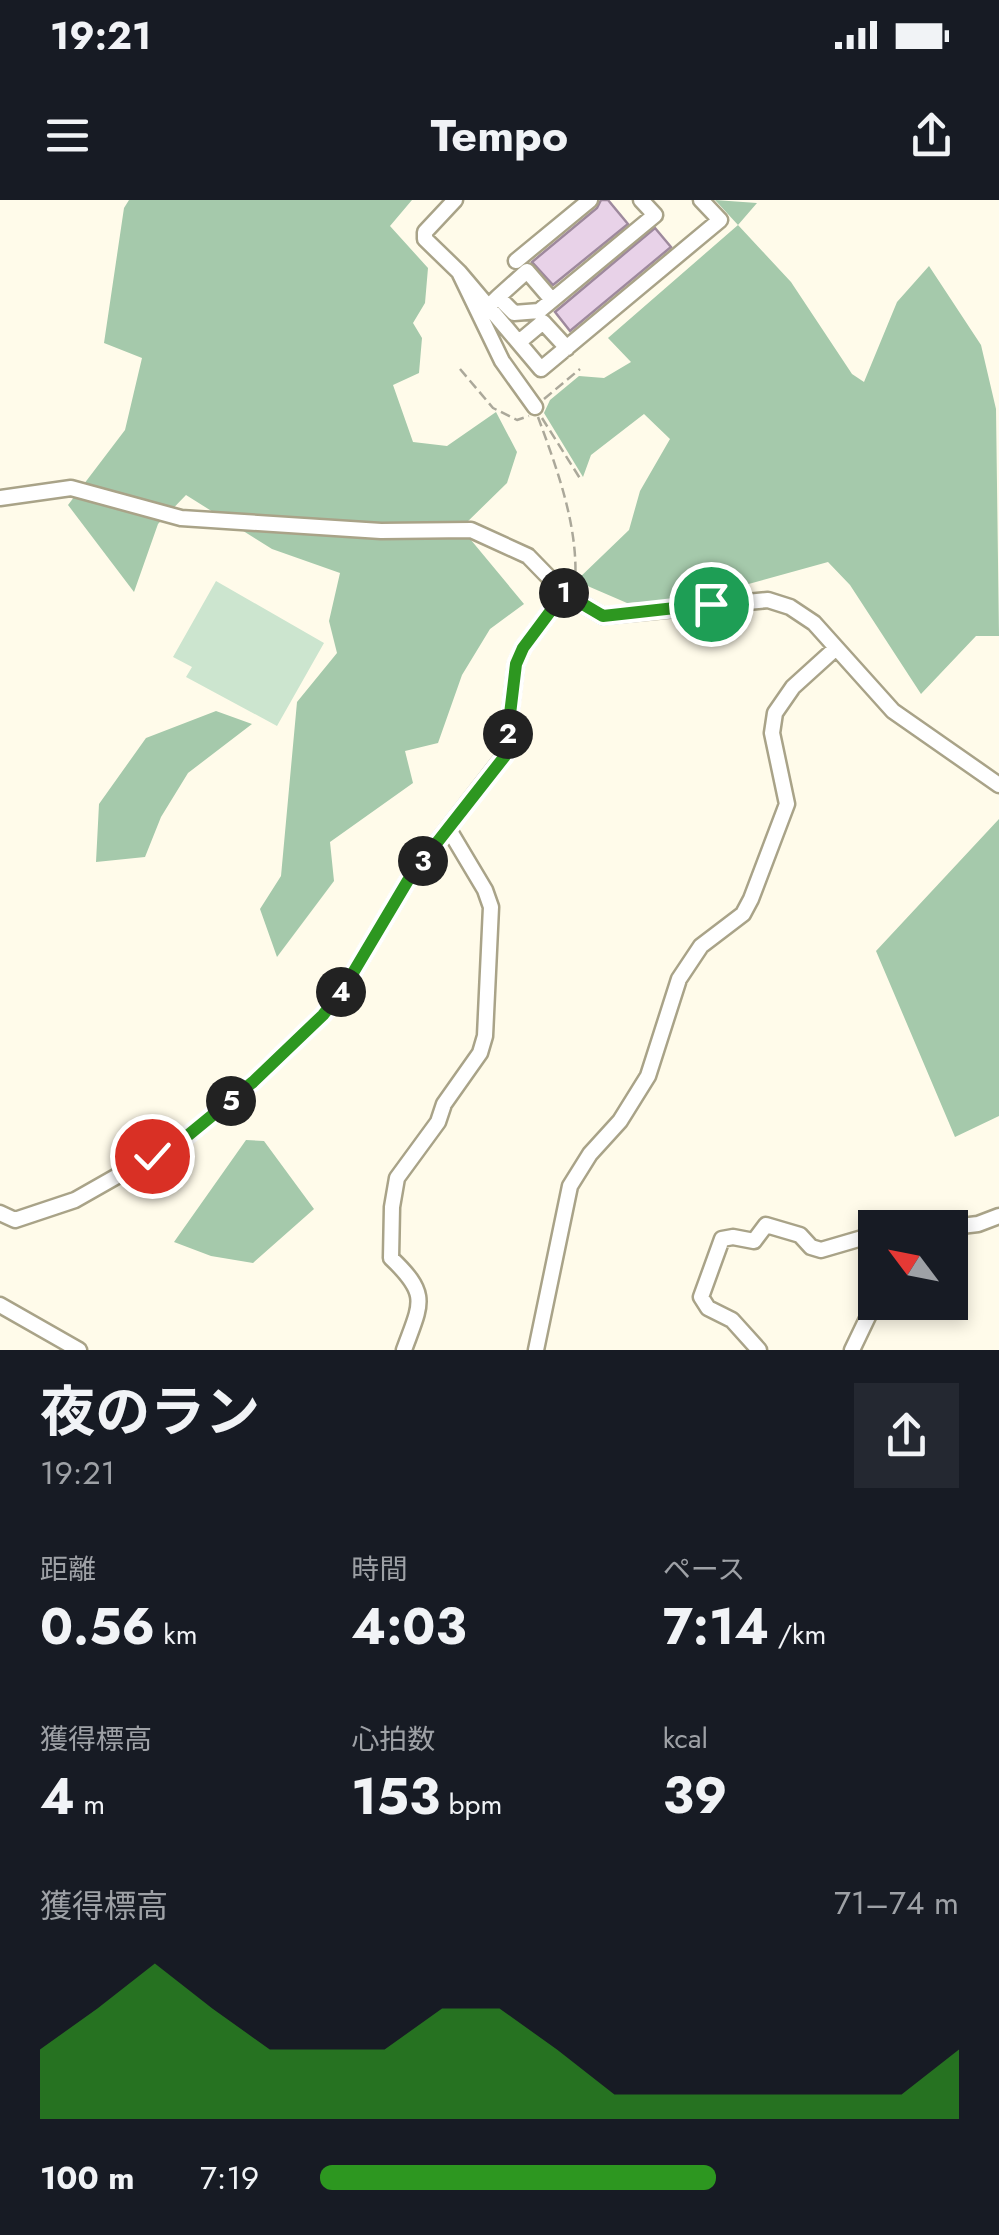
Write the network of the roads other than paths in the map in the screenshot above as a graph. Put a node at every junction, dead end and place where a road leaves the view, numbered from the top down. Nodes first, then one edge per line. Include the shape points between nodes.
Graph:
1 (455, 200) edge
2 (590, 200) edge
3 (641, 200) edge
4 (701, 200) edge
5 (520, 264) junction
6 (459, 272) junction
7 (552, 300) junction
8 (494, 301) junction
9 (519, 342) junction
10 (567, 348) junction
11 (536, 409) road end
12 (0, 498) edge
13 (569, 596) junction
14 (836, 648) junction
15 (999, 785) edge
16 (448, 828) junction
17 (0, 1213) edge
18 (999, 1216) edge
19 (968, 1225) edge
20 (858, 1239) edge
21 (0, 1306) edge
22 (866, 1320) edge
23 (79, 1350) edge
24 (404, 1350) edge
25 (536, 1350) edge
26 (758, 1350) edge
27 (852, 1350) edge

1 - 6 street via 424,236
2 - 5 street
3 - 7 street via 655,215
4 - 10 street via 720,220
5 - 7 street
5 - 8 street
6 - 8 street
6 - 11 street via 502,361
7 - 8 street via 522,315
8 - 9 street
9 - 10 street via 543,322
9 - 10 street via 541,369
12 - 13 street via 71,488 181,518 471,530 528,556
13 - 14 street via 603,616 768,600 814,623
13 - 16 street via 516,664 505,756
14 - 15 street via 912,727
14 - 25 street via 775,713 772,733 787,804 744,914 700,946 678,979 648,1076 570,1186
16 - 17 street via 410,877 344,988 241,1093 186,1137 75,1200 15,1220
16 - 24 street via 491,907 484,1036 480,1053 398,1178 390,1258 413,1279 419,1297
18 - 19 street
20 - 26 street via 821,1250 800,1234 766,1226 754,1241 722,1239 701,1296
21 - 23 street
22 - 27 street

